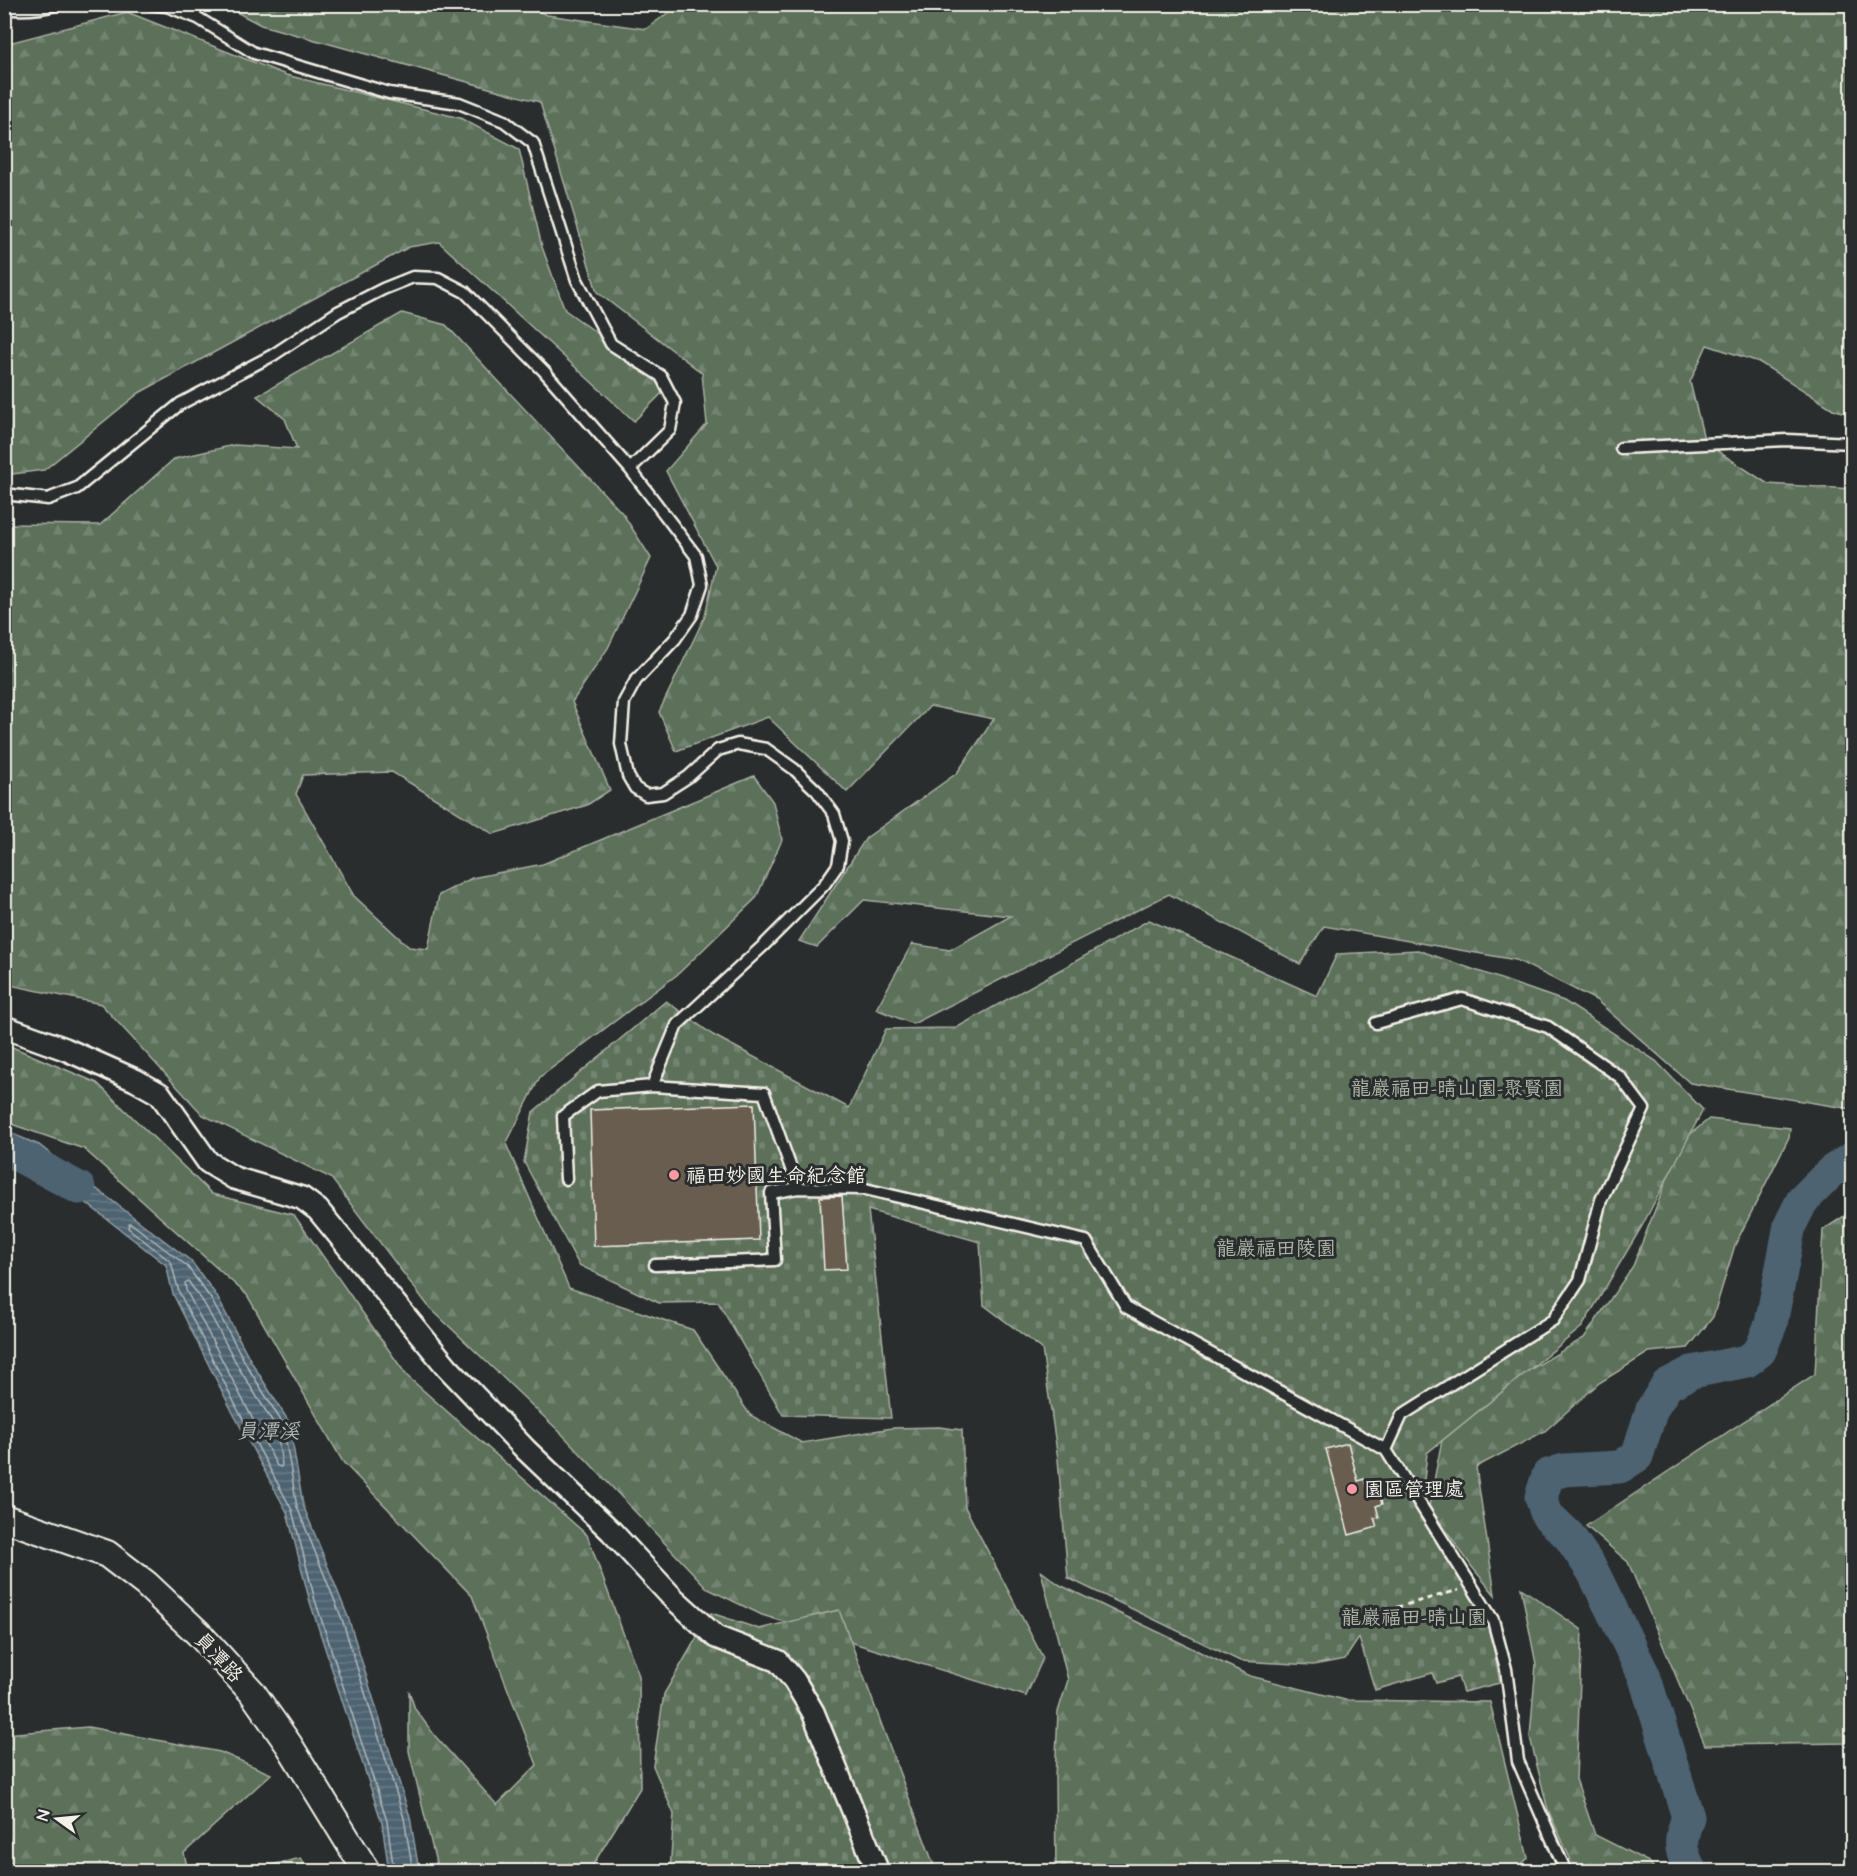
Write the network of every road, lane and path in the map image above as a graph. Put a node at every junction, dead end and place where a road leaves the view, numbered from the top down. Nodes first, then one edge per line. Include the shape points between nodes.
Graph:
1 (59, 4) edge
2 (151, 4) edge
3 (4, 9) edge
4 (1852, 443) edge
5 (1621, 448) dead end
6 (630, 469) junction
7 (4, 494) edge
8 (1376, 1023) dead end
9 (4, 1027) edge
10 (652, 1086) junction
11 (566, 1179) dead end
12 (798, 1188) junction
13 (655, 1265) dead end
14 (1386, 1450) junction
15 (4, 1518) edge
16 (1461, 1590) dead end
17 (1376, 1613) dead end
18 (367, 1872) edge
19 (878, 1872) edge
20 (1566, 1872) edge

1 - 3 lane
2 - 6 lane via 198,18 254,53 390,93 459,103 504,121 533,143 577,280 611,344 661,376 675,403 670,430
4 - 5 lane via 1786,440
6 - 7 lane via 544,371 465,292 438,278 413,277 338,312 273,355 180,404 77,488 48,499
6 - 10 lane via 696,556 702,585 692,615 636,680 624,702 621,744 628,777 646,795 663,794 718,750 738,744 766,749 817,791 834,814 842,841 838,865 824,885 677,1025
8 - 14 lane via 1462,999 1548,1027 1620,1077 1644,1109 1600,1200 1580,1280 1553,1320 1402,1415
9 - 19 street via 135,1080 159,1094 208,1162 234,1178 302,1198 318,1210 447,1367 672,1597 716,1637 778,1661 784,1667 813,1712
10 - 11 lane via 598,1091 563,1116
10 - 12 lane via 764,1094
12 - 13 lane via 771,1193 775,1260
12 - 14 lane via 865,1188 1086,1241 1126,1307
14 - 20 lane via 1493,1620 1506,1669 1518,1761
15 - 18 street, 員潭路 via 107,1554 199,1634 252,1692
16 - 17 path

